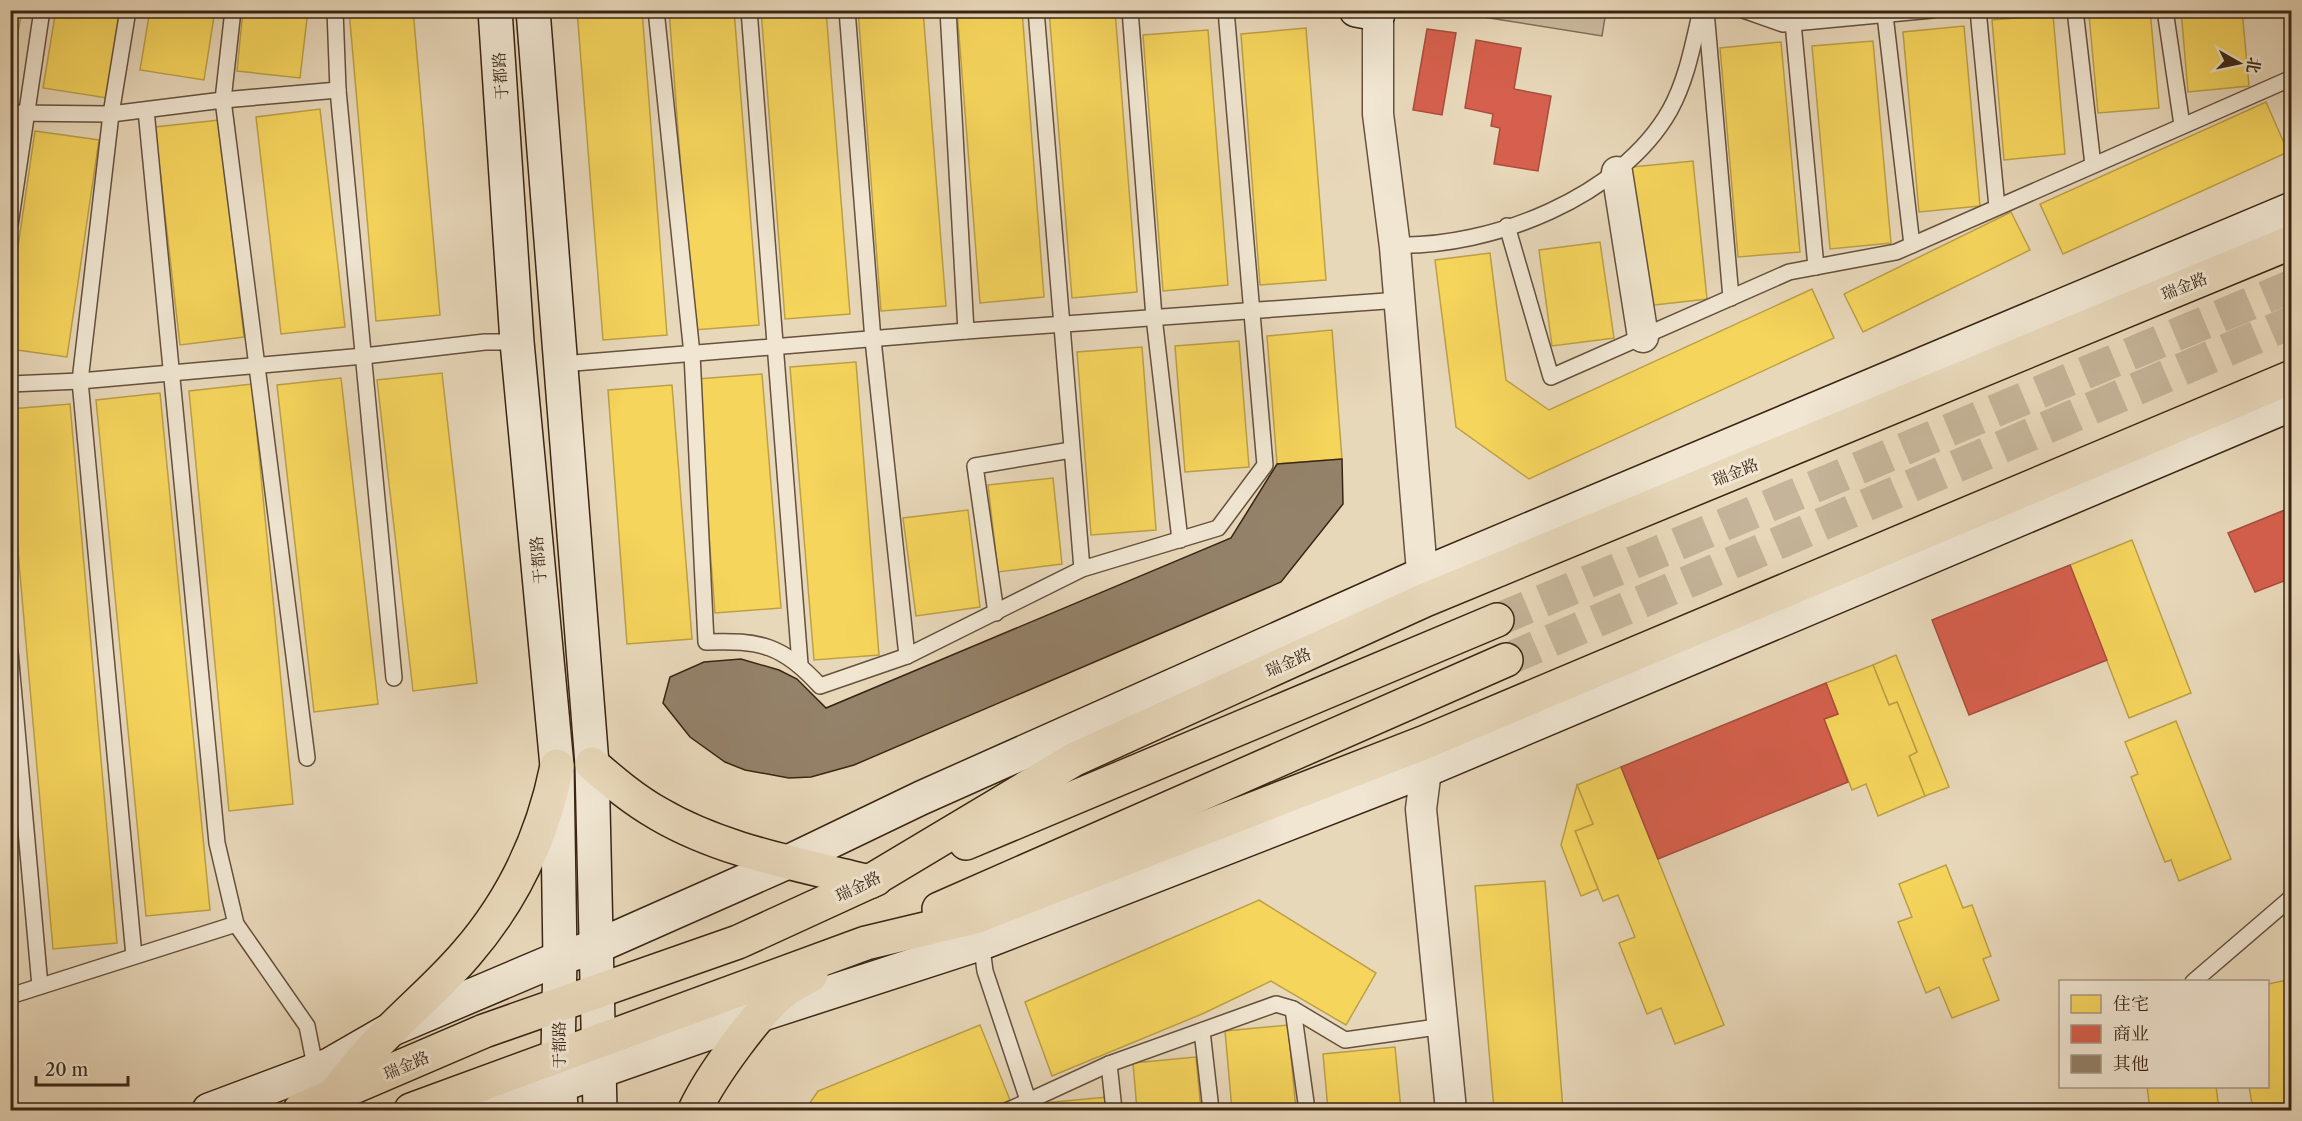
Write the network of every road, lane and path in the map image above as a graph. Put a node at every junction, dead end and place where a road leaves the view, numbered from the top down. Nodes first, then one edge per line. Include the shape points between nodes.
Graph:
1 (42, 10) edge
2 (128, 10) edge
3 (233, 10) edge
4 (335, 10) edge
5 (495, 10) edge
6 (533, 10) edge
7 (656, 10) edge
8 (749, 10) edge
9 (847, 10) edge
10 (948, 10) edge
11 (1036, 10) edge
12 (1130, 10) edge
13 (1227, 10) edge
14 (1703, 10) edge
15 (1743, 10) edge
16 (1932, 10) edge
17 (1978, 10) edge
18 (2074, 10) edge
19 (2165, 10) edge
20 (1371, 12) edge
21 (1879, 13) edge
22 (1787, 19) edge
23 (2292, 78) edge
24 (338, 90) junction
25 (223, 100) junction
26 (146, 110) junction
27 (10, 113) edge
28 (27, 113) junction
29 (111, 114) junction
30 (2182, 125) junction
31 (2093, 165) junction
32 (1617, 172) junction
33 (1997, 207) junction
34 (2292, 209) edge
35 (10, 225) edge
36 (1507, 226) junction
37 (2292, 242) edge
38 (1395, 245) junction
39 (1912, 245) junction
40 (1816, 267) junction
41 (1731, 298) junction
42 (1400, 300) junction
43 (1251, 311) junction
44 (1154, 317) junction
45 (1060, 324) junction
46 (966, 331) junction
47 (1643, 337) junction
48 (873, 340) junction
49 (518, 342) junction
50 (775, 346) junction
51 (692, 354) junction
52 (364, 356) junction
53 (562, 364) junction
54 (257, 365) junction
55 (170, 372) junction
56 (2292, 377) edge
57 (80, 381) junction
58 (10, 384) edge
59 (2292, 404) edge
60 (1071, 450) junction
61 (1180, 540) junction
62 (1082, 569) junction
63 (1424, 587) junction
64 (996, 614) junction
65 (1497, 620) tunnel mouth
66 (10, 652) edge
67 (907, 656) junction
68 (1506, 660) tunnel mouth
69 (800, 664) junction
70 (394, 678) dead end
71 (1424, 756) junction
72 (307, 758) dead end
73 (592, 764) junction
74 (557, 766) junction
75 (790, 861) junction
76 (869, 882) junction
77 (2292, 897) edge
78 (236, 924) junction
79 (978, 930) junction
80 (866, 943) junction
81 (598, 946) junction
82 (134, 956) junction
83 (560, 958) junction
84 (2194, 980) edge
85 (40, 986) junction
86 (599, 992) junction
87 (10, 996) edge
88 (559, 1006) junction
89 (1293, 1009) junction
90 (763, 1014) junction
91 (1444, 1026) junction
92 (390, 1030) junction
93 (1202, 1031) junction
94 (598, 1055) junction
95 (1109, 1064) junction
96 (324, 1083) junction
97 (559, 1083) edge
98 (1028, 1105) edge
99 (209, 1110) edge
100 (300, 1110) edge
101 (411, 1110) edge
102 (489, 1110) edge
103 (600, 1110) edge
104 (695, 1110) edge
105 (1009, 1110) edge
106 (1114, 1110) edge
107 (1211, 1110) edge
108 (1307, 1110) edge
109 (1451, 1110) edge

1 - 28 lane
2 - 29 lane
3 - 25 lane
4 - 24 lane
5 - 49 street, 于都路
6 - 53 street
7 - 51 lane
8 - 50 lane
9 - 48 lane
10 - 46 lane
11 - 45 lane
12 - 44 lane
13 - 43 lane
14 - 32 lane via 1670,110 1637,154
14 - 41 lane
15 - 22 lane
16 - 21 lane
17 - 33 lane
18 - 31 lane
19 - 30 lane
20 - 38 street via 1378,114
21 - 22 lane
21 - 39 lane
22 - 40 lane
23 - 30 lane
24 - 25 lane
24 - 52 lane
25 - 26 lane
25 - 54 lane
26 - 29 lane
26 - 55 lane
27 - 28 lane
28 - 29 lane
28 - 35 lane
29 - 57 lane
30 - 31 lane
31 - 33 lane
32 - 36 lane via 1563,204
32 - 47 street
33 - 39 lane
34 - 63 street
36 - 38 lane via 1458,239
36 - 47 lane via 1551,377
37 - 63 main road, 瑞金路
38 - 42 street
39 - 40 lane via 1896,252
40 - 41 lane via 1789,272
41 - 47 lane
42 - 43 lane
42 - 63 street
43 - 44 lane
43 - 61 lane via 1264,465 1218,528
44 - 45 lane
44 - 61 lane
45 - 46 lane
45 - 60 lane
46 - 48 lane
48 - 50 lane
48 - 67 lane
49 - 52 lane
49 - 74 street, 于都路
50 - 51 lane
50 - 69 lane
51 - 53 lane
51 - 69 lane via 706,642 747,641 768,646
52 - 54 lane
52 - 70 lane
53 - 73 street
54 - 55 lane
54 - 72 lane
55 - 57 lane
55 - 78 lane via 217,843
56 - 71 main road
57 - 58 lane
57 - 82 lane
59 - 71 street
60 - 62 lane
60 - 64 lane via 975,466
61 - 62 lane
62 - 64 lane
63 - 75 street via 921,798
63 - 76 main road, 瑞金路 via 1073,760
64 - 67 lane
65 - 76 main road
66 - 85 lane
67 - 69 lane via 820,686
68 - 80 main road via 994,883
71 - 79 main road
71 - 91 street via 1421,809
73 - 75 main road via 659,814 696,832
73 - 81 street
74 - 83 street, 于都路
74 - 92 main road via 549,806 535,845 495,917 445,978
75 - 76 main road
75 - 81 street
76 - 86 main road, 瑞金路 via 738,942
77 - 84 lane
78 - 82 lane
78 - 96 lane via 307,1026
79 - 80 main road
79 - 90 street
79 - 98 lane via 990,988
80 - 90 main road via 786,990
80 - 94 main road
81 - 83 street
81 - 86 street
82 - 85 lane
83 - 88 street, 于都路
83 - 92 street
85 - 87 lane
86 - 88 main road, 瑞金路
86 - 94 street
88 - 96 main road, 瑞金路
88 - 97 street, 于都路
89 - 91 lane via 1345,1040
89 - 93 lane via 1276,1005
89 - 108 lane
90 - 94 street
90 - 104 main road via 707,1084
91 - 109 street
92 - 96 main road
93 - 95 lane
93 - 107 lane
94 - 97 main road
94 - 103 street
95 - 98 lane
95 - 106 lane
96 - 99 street
96 - 100 main road, 瑞金路
97 - 101 main road
97 - 102 street
98 - 105 lane

